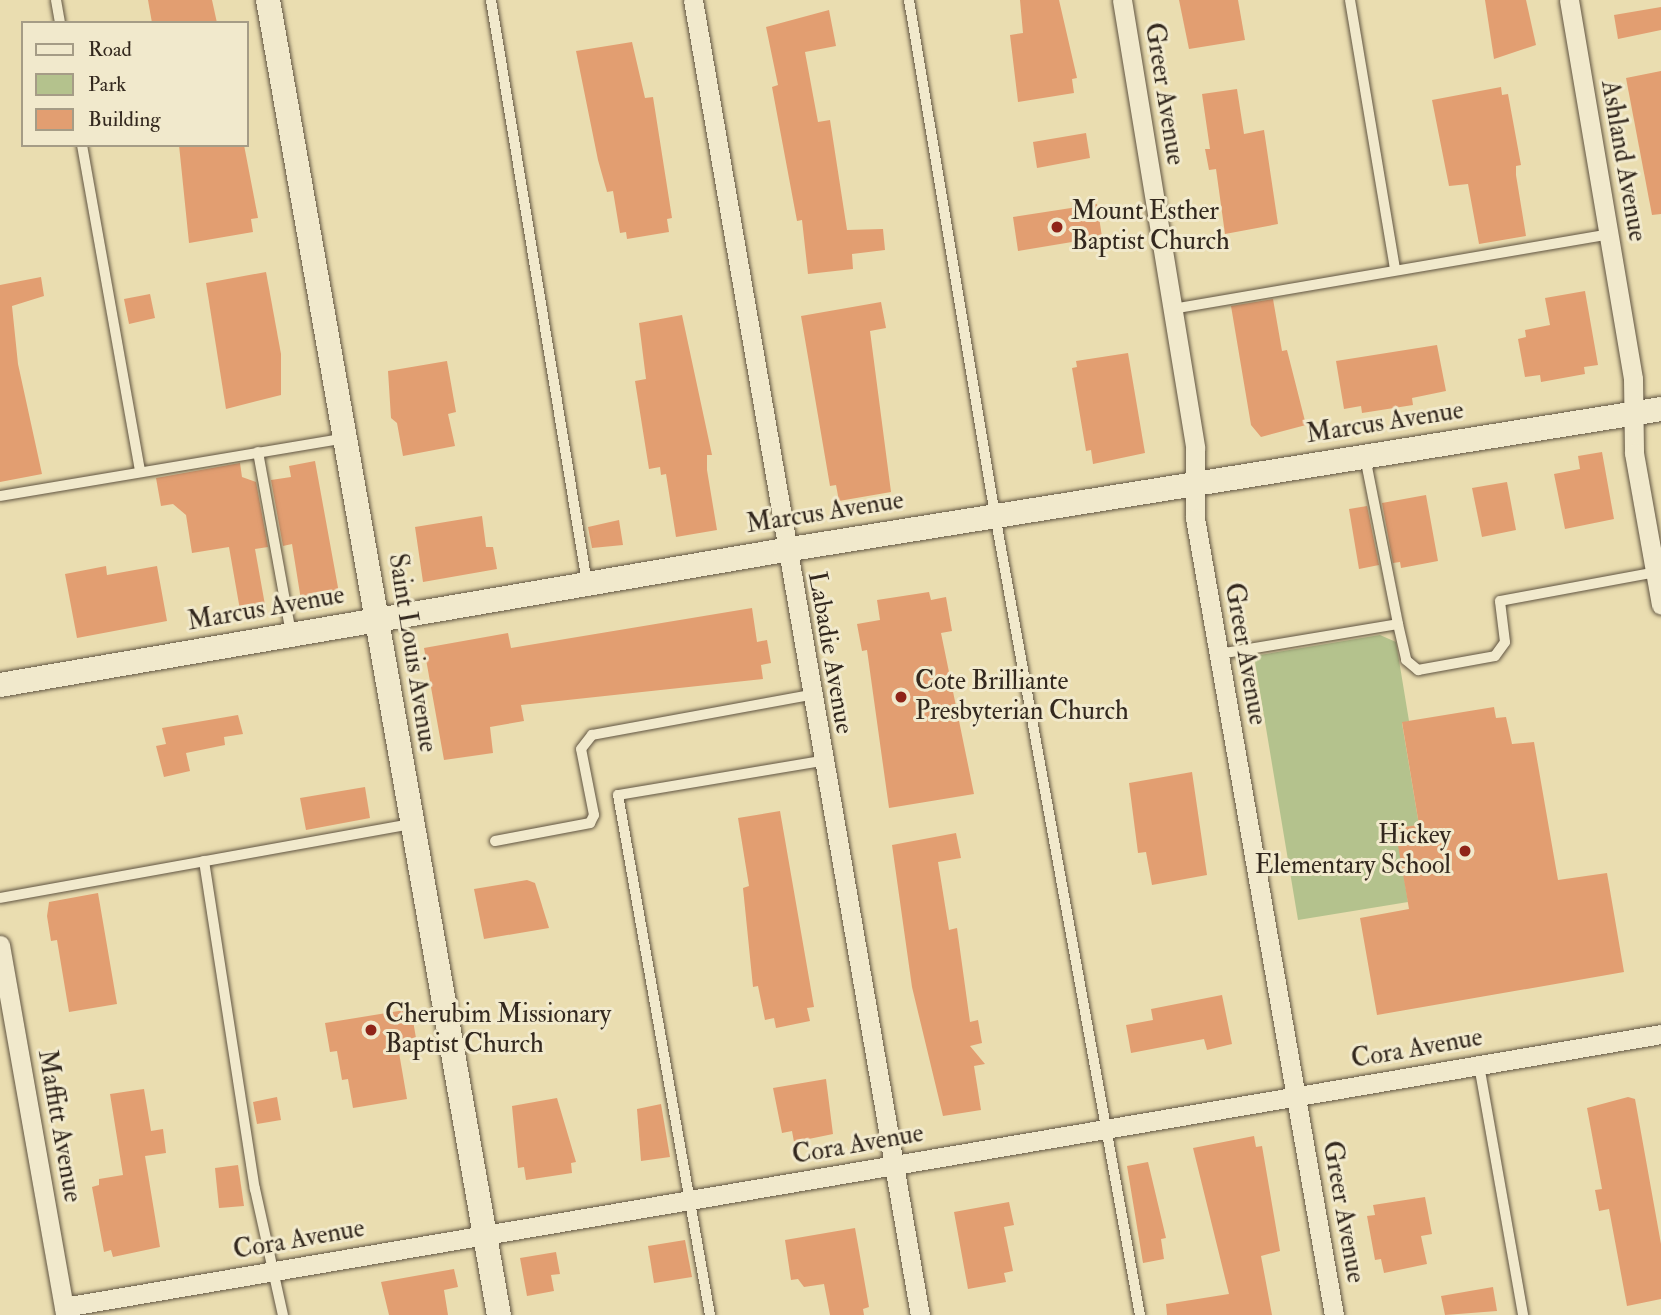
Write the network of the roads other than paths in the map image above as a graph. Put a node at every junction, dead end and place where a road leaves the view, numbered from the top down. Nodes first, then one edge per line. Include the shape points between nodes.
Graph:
1 (55, 0) edge
2 (268, 0) edge
3 (491, 0) edge
4 (693, 0) edge
5 (909, 0) edge
6 (1122, 0) edge
7 (1350, 0) edge
8 (1569, 0) edge
9 (60, 21) edge
10 (82, 147) edge
11 (1609, 234) junction
12 (1395, 269) junction
13 (1172, 309) junction
14 (1661, 409) edge
15 (1634, 414) junction
16 (345, 438) junction
17 (258, 452) junction
18 (1365, 457) junction
19 (140, 471) junction
20 (1195, 483) junction
21 (0, 496) edge
22 (995, 515) junction
23 (785, 550) junction
24 (587, 584) junction
25 (1659, 587) edge
26 (377, 621) junction
27 (1398, 624) junction
28 (292, 635) junction
29 (1219, 654) junction
30 (0, 685) edge
31 (811, 695) junction
32 (822, 761) junction
33 (410, 824) junction
34 (495, 841) dead end
35 (204, 861) junction
36 (0, 898) edge
37 (0, 945) edge
38 (1661, 1034) edge
39 (1479, 1065) junction
40 (1295, 1097) junction
41 (1107, 1129) junction
42 (894, 1165) junction
43 (690, 1200) junction
44 (485, 1235) junction
45 (275, 1271) junction
46 (65, 1311) edge
47 (283, 1315) edge
48 (499, 1315) edge
49 (710, 1315) edge
50 (920, 1315) edge
51 (1140, 1315) edge
52 (1334, 1315) edge
53 (1523, 1315) edge

1 - 9 lane
2 - 16 street, Saint Louis Avenue
3 - 24 lane
4 - 23 street, Labadie Avenue
5 - 22 lane
6 - 13 street, Greer Avenue
7 - 12 lane
8 - 11 street, Ashland Avenue
10 - 19 lane
11 - 12 lane
11 - 15 street, Ashland Avenue
12 - 13 lane
13 - 20 street, Greer Avenue
14 - 15 street, Marcus Avenue
15 - 18 street, Marcus Avenue
15 - 25 street, Ashland Avenue via 1634,453
16 - 17 lane
16 - 26 street, Saint Louis Avenue
17 - 19 lane
17 - 28 lane
18 - 20 street, Marcus Avenue
18 - 27 lane
19 - 21 lane
20 - 22 street, Marcus Avenue
20 - 29 street, Greer Avenue via 1195,518
22 - 23 street, Marcus Avenue
22 - 41 lane
23 - 24 street, Marcus Avenue
23 - 31 street, Labadie Avenue
24 - 26 street, Marcus Avenue
25 - 27 lane via 1500,601 1505,642 1495,656 1418,670 1406,660
26 - 28 street, Marcus Avenue
26 - 33 street, Saint Louis Avenue
27 - 29 lane
28 - 30 street, Marcus Avenue
29 - 40 street, Greer Avenue
31 - 32 street, Labadie Avenue
31 - 34 lane via 592,735 581,749 594,815 590,823
32 - 42 street, Labadie Avenue
32 - 43 lane via 618,795
33 - 35 lane
33 - 44 street, Saint Louis Avenue
35 - 36 lane
35 - 45 lane via 255,1189
37 - 46 street, Maffitt Avenue
38 - 39 street, Cora Avenue
39 - 40 street, Cora Avenue
39 - 53 lane
40 - 41 street, Cora Avenue
40 - 52 street, Greer Avenue
41 - 42 street, Cora Avenue
41 - 51 lane
42 - 43 street, Cora Avenue
42 - 50 street, Labadie Avenue
43 - 44 street, Cora Avenue
43 - 49 lane
44 - 45 street, Cora Avenue
44 - 48 street, Saint Louis Avenue
45 - 46 street, Cora Avenue
45 - 47 lane

